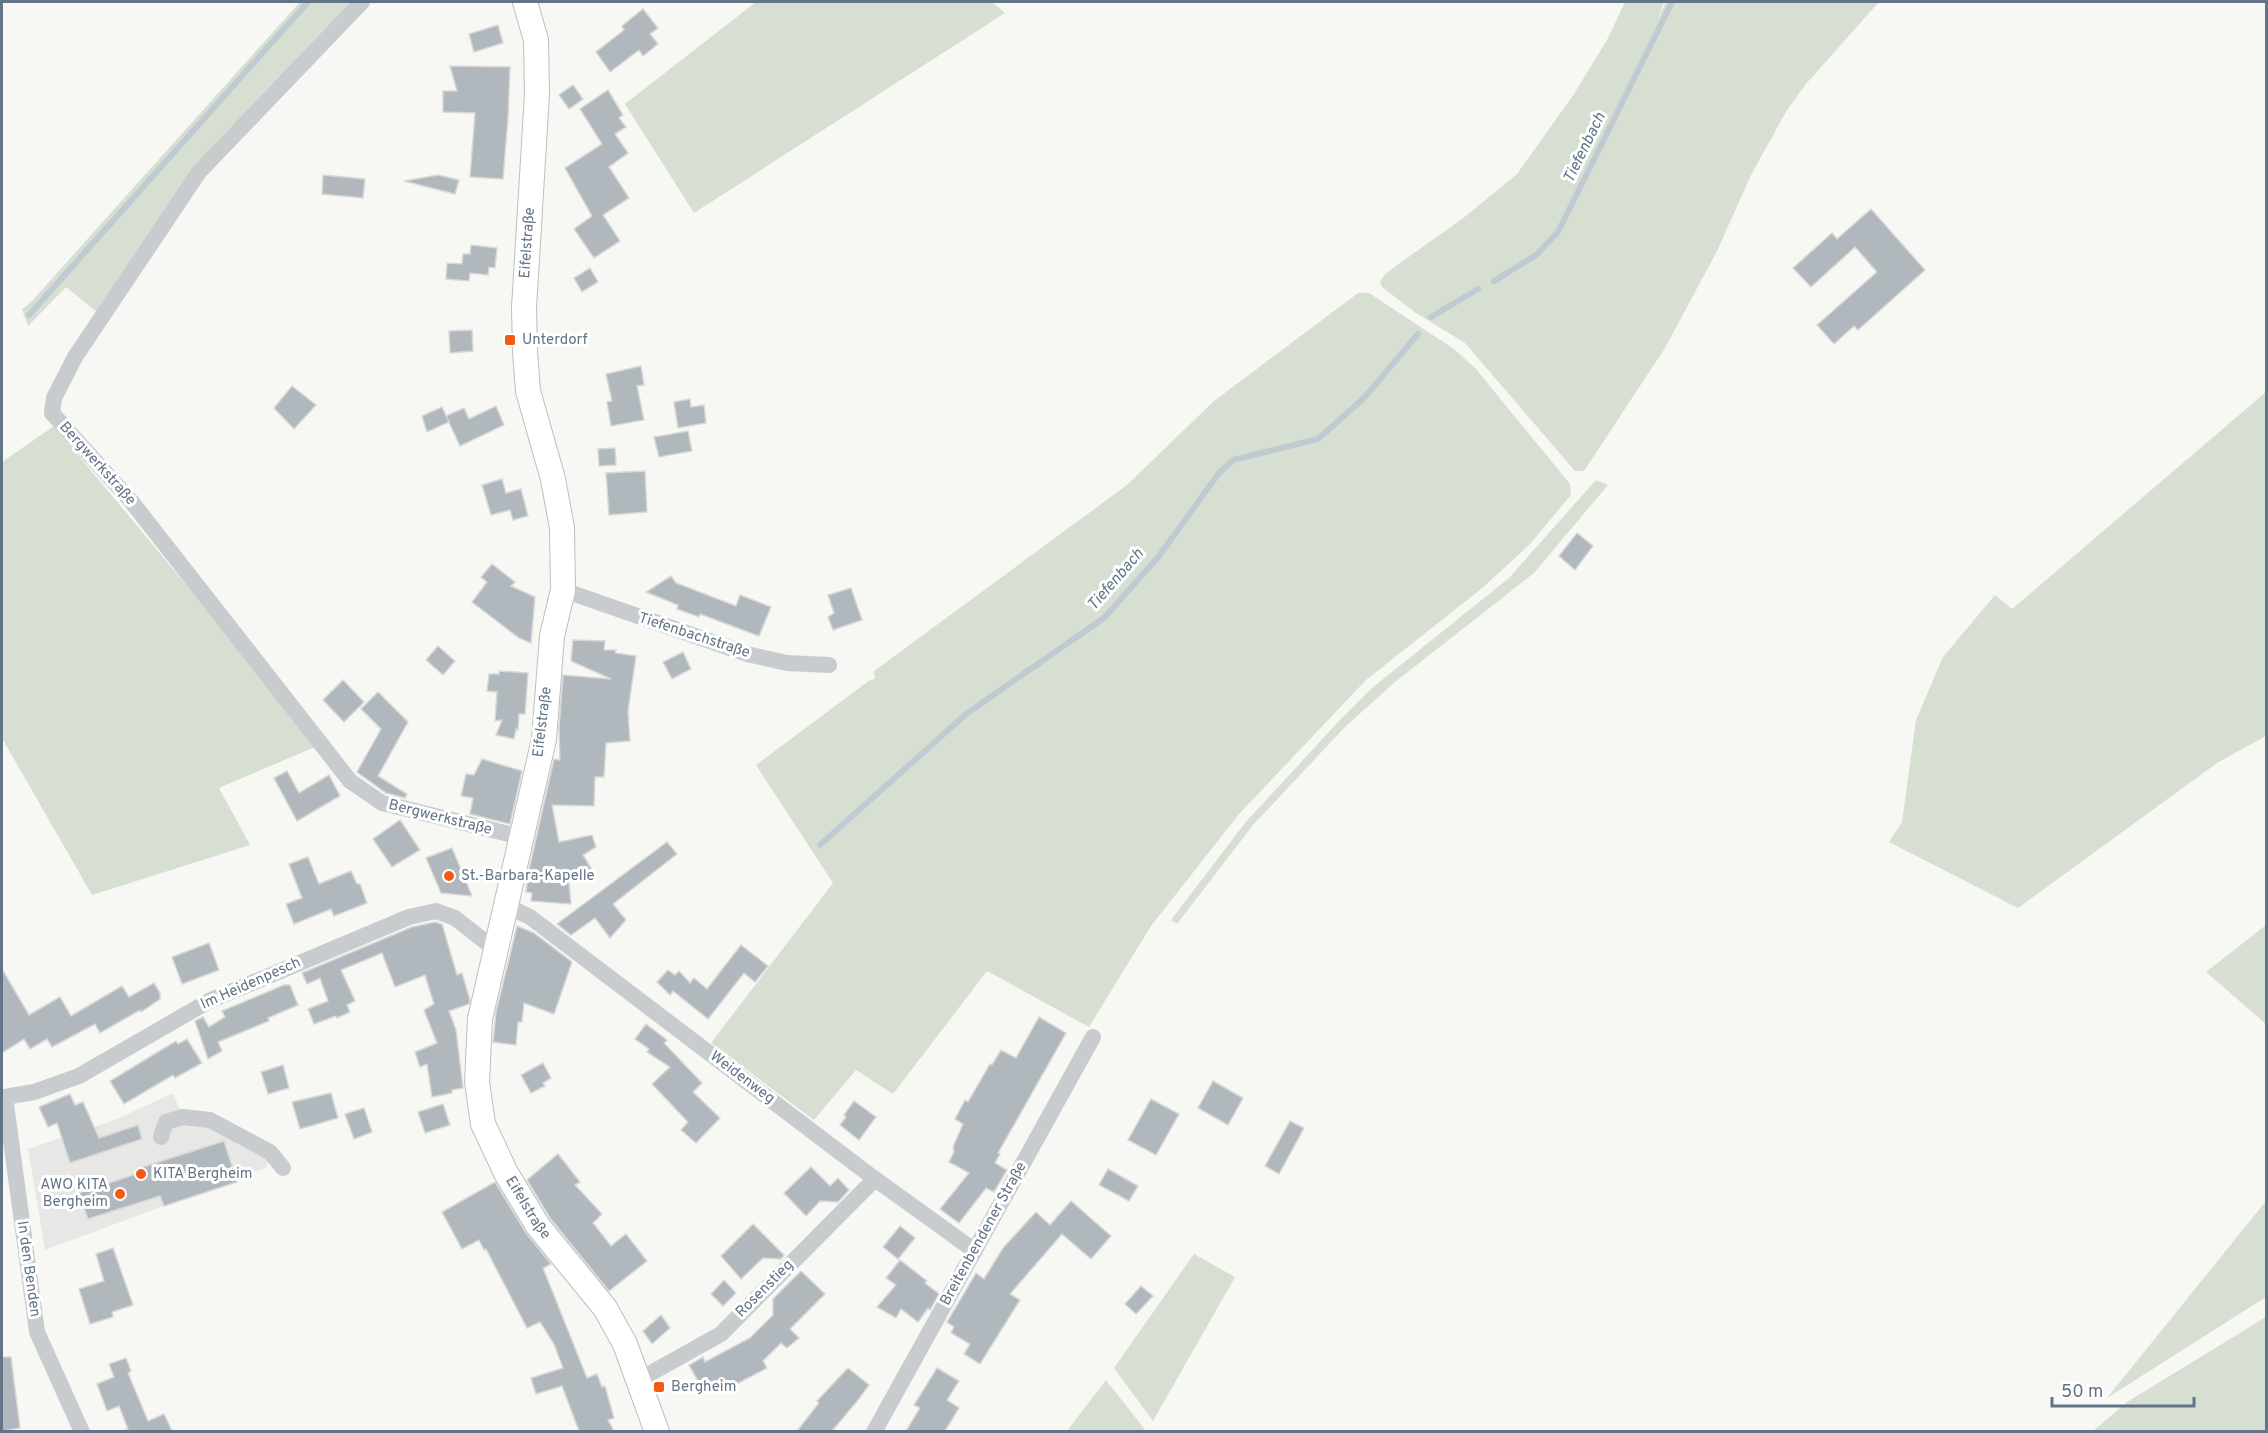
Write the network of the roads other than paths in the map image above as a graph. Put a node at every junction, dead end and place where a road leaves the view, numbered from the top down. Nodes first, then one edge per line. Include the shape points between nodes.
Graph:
1 (362, 2) edge
2 (525, 2) edge
3 (563, 590) junction
4 (829, 665) dead end
5 (521, 837) junction
6 (507, 906) junction
7 (497, 951) junction
8 (1093, 1037) dead end
9 (5, 1097) joint
10 (160, 1137) dead end
11 (283, 1168) dead end
12 (875, 1179) junction
13 (975, 1251) junction
14 (638, 1378) junction
15 (82, 1431) edge
16 (657, 1431) edge
17 (874, 1431) edge

1 - 5 street, Bergwerkstraße via 199,172 75,357 54,398 52,413 131,501 350,781 382,803
2 - 3 street, Eifelstraße via 536,40 537,94 524,308 525,352 528,391 553,479 562,528
3 - 4 street, Tiefenbachstraße via 747,654 787,663
3 - 5 street, Eifelstraße via 552,636 544,739
5 - 6 street, Eifelstraße
6 - 7 street, Eifelstraße
6 - 12 street, Weidenweg via 530,917
7 - 9 street, Im Heidenpesch via 455,918 436,911 409,917 208,1001 79,1076 34,1092
7 - 14 street, Eifelstraße via 480,1019 477,1082 483,1124 506,1173 538,1226 605,1308
8 - 13 street, Breitenbendener Straße
9 - 15 street, In den Benden via 37,1332
10 - 11 street via 166,1122 183,1117 210,1120 270,1152
12 - 13 street, Weidenweg
12 - 14 street, Rosenstieg via 721,1334
13 - 17 street, Breitenbendener Straße
14 - 16 street, Eifelstraße

